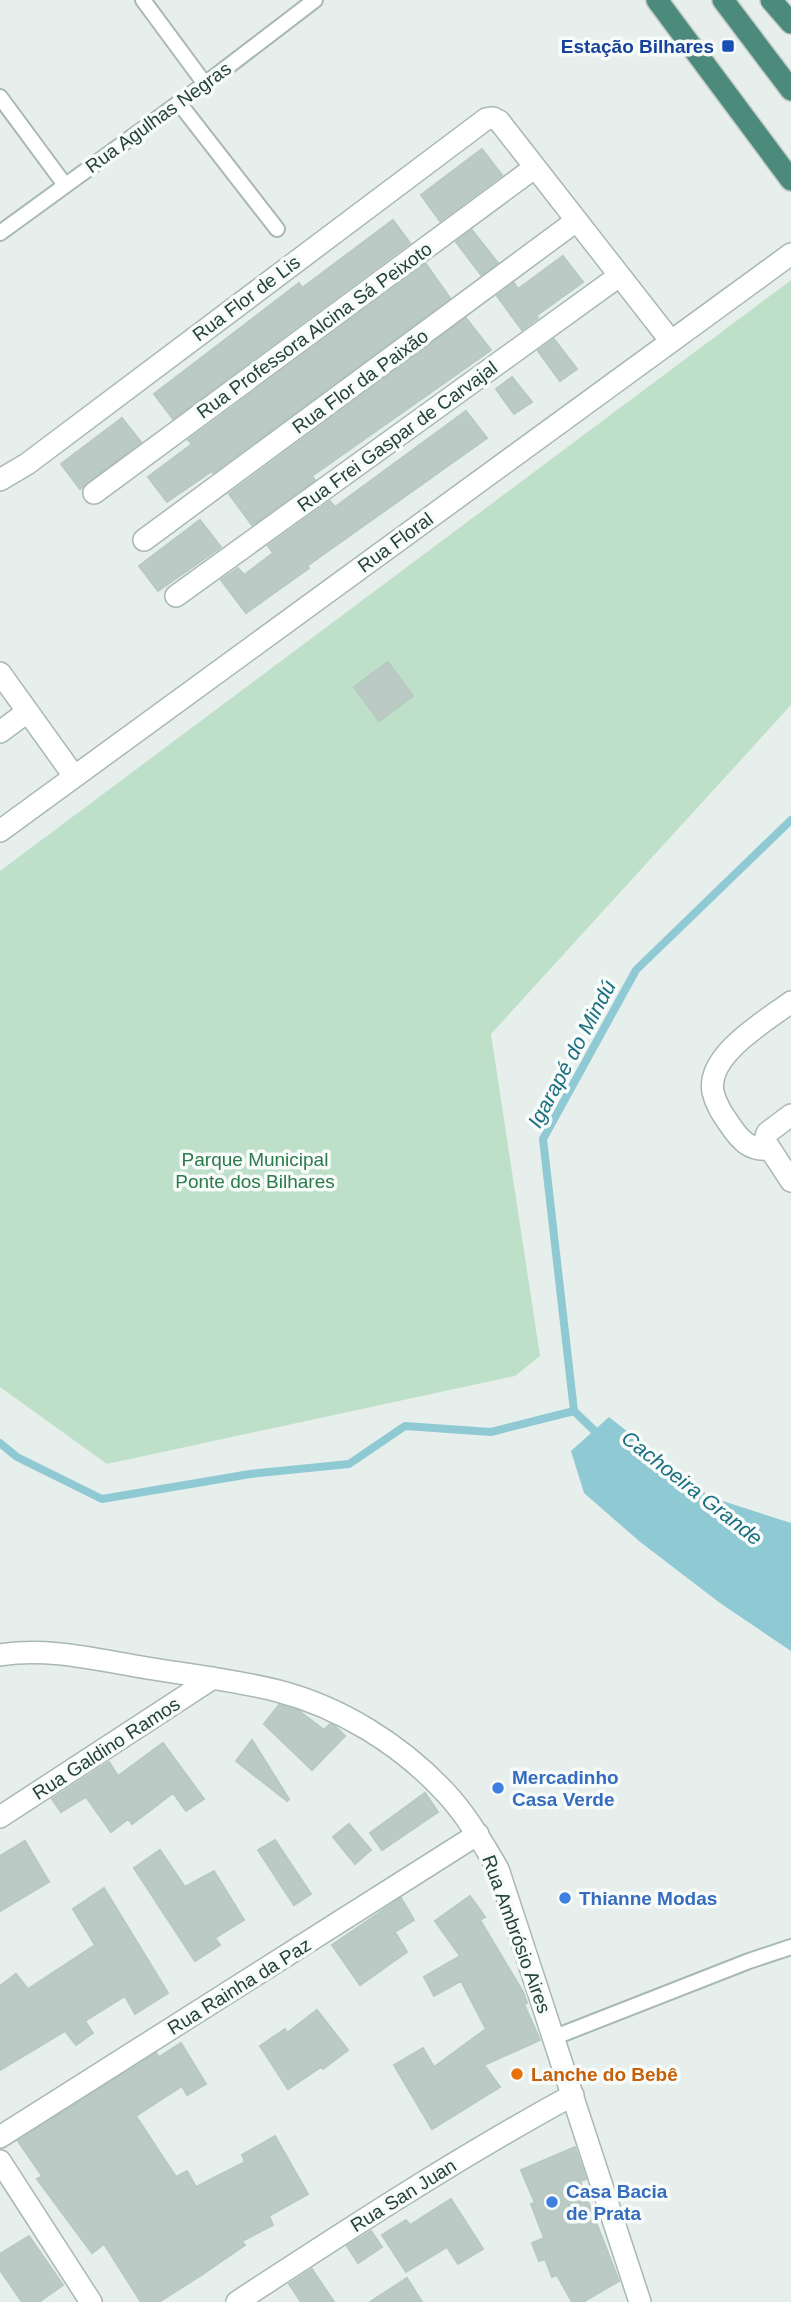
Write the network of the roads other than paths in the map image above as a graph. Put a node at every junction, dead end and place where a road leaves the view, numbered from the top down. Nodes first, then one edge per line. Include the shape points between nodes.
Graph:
1 (144, 0) edge
2 (315, 0) edge
3 (657, 0) edge
4 (723, 0) edge
5 (771, 0) edge
6 (791, 23) edge
7 (205, 84) junction
8 (791, 90) edge
9 (0, 97) edge
10 (179, 103) junction
11 (534, 168) junction
12 (791, 180) edge
13 (65, 186) junction
14 (576, 221) junction
15 (276, 229) dead end
16 (0, 233) edge
17 (791, 254) edge
18 (618, 276) junction
19 (670, 340) junction
20 (0, 480) edge
21 (94, 493) dead end
22 (144, 540) dead end
23 (176, 596) dead end
24 (0, 673) edge
25 (27, 712) junction
26 (0, 732) edge
27 (74, 776) junction
28 (0, 831) edge
29 (791, 1002) edge
30 (791, 1115) edge
31 (769, 1149) junction
32 (791, 1181) edge
33 (0, 1655) edge
34 (213, 1678) junction
35 (0, 1817) edge
36 (478, 1834) junction
37 (791, 1947) edge
38 (555, 2037) junction
39 (573, 2095) junction
40 (0, 2137) edge
41 (0, 2161) edge
42 (91, 2302) edge
43 (237, 2302) edge
44 (640, 2302) edge

1 - 7 lane
2 - 7 lane, Rua Agulhas Negras
3 - 12 highway
4 - 8 highway
5 - 6 highway
7 - 10 lane, Rua Agulhas Negras
9 - 13 lane
10 - 13 lane, Rua Agulhas Negras
10 - 15 lane
11 - 14 street
11 - 20 street, Rua Flor de Lis via 499,121 493,118 478,123
11 - 21 street, Rua Professora Alcina Sá Peixoto
13 - 16 lane, Rua Agulhas Negras
14 - 18 street
14 - 22 street, Rua Flor da Paixão
17 - 19 street, Rua Floral
18 - 19 street
18 - 23 street, Rua Frei Gaspar de Carvajal
19 - 27 street, Rua Floral
24 - 25 street
25 - 26 street
25 - 27 street
27 - 28 street, Rua Floral
29 - 31 street via 725,1055 712,1089 719,1109 743,1142 751,1148
30 - 31 street via 767,1132
31 - 32 street
33 - 34 street, Rua Ambrósio Aires via 24,1651 64,1654
34 - 35 street, Rua Galdino Ramos
34 - 36 street, Rua Ambrósio Aires via 279,1691 346,1715 404,1755 444,1791
36 - 38 street, Rua Ambrósio Aires via 498,1869
36 - 40 street, Rua Rainha da Paz
37 - 38 lane
38 - 39 street, Rua Ambrósio Aires
39 - 43 street, Rua San Juan via 431,2175
39 - 44 street, Rua Ambrósio Aires
41 - 42 street

